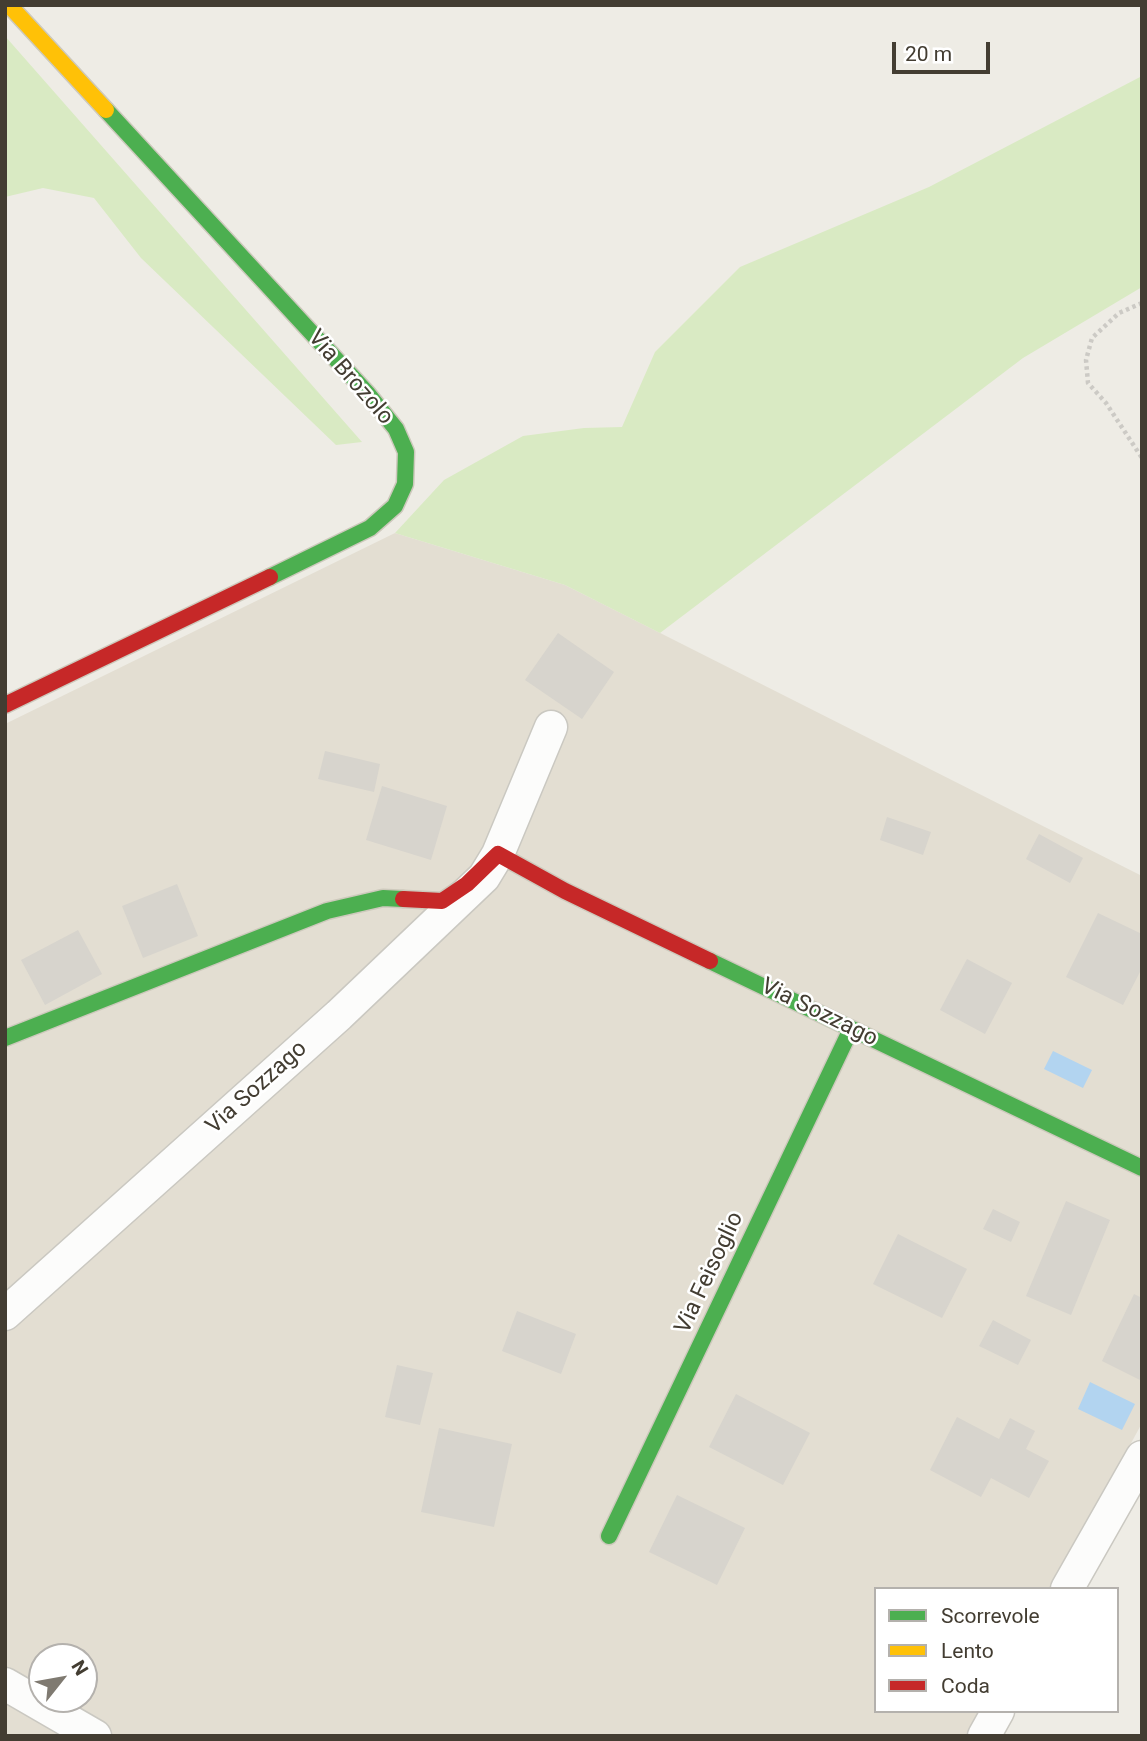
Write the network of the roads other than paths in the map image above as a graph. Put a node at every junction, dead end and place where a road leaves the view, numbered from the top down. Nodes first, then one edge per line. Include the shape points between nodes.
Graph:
1 (9, 5) edge
2 (5, 705) edge
3 (551, 727) dead end
4 (498, 853) junction
5 (851, 1028) junction
6 (5, 1038) edge
7 (1142, 1168) edge
8 (5, 1314) edge
9 (1142, 1457) edge
10 (609, 1536) dead end
11 (1068, 1587) edge
12 (5, 1684) edge
13 (997, 1713) edge
14 (95, 1736) edge
15 (984, 1736) edge

1 - 2 street, Via Brozolo via 368,394 396,429 406,452 406,470 395,506 370,528
3 - 4 street, Via Sozzago
4 - 5 street, Via Sozzago via 565,891
4 - 6 street, Via Sozzago via 442,901 383,898 327,911
4 - 8 street, Via Sozzago via 484,877 339,1015
5 - 7 street, Via Sozzago
5 - 10 street, Via Feisoglio
9 - 11 street
12 - 14 street
13 - 15 street

